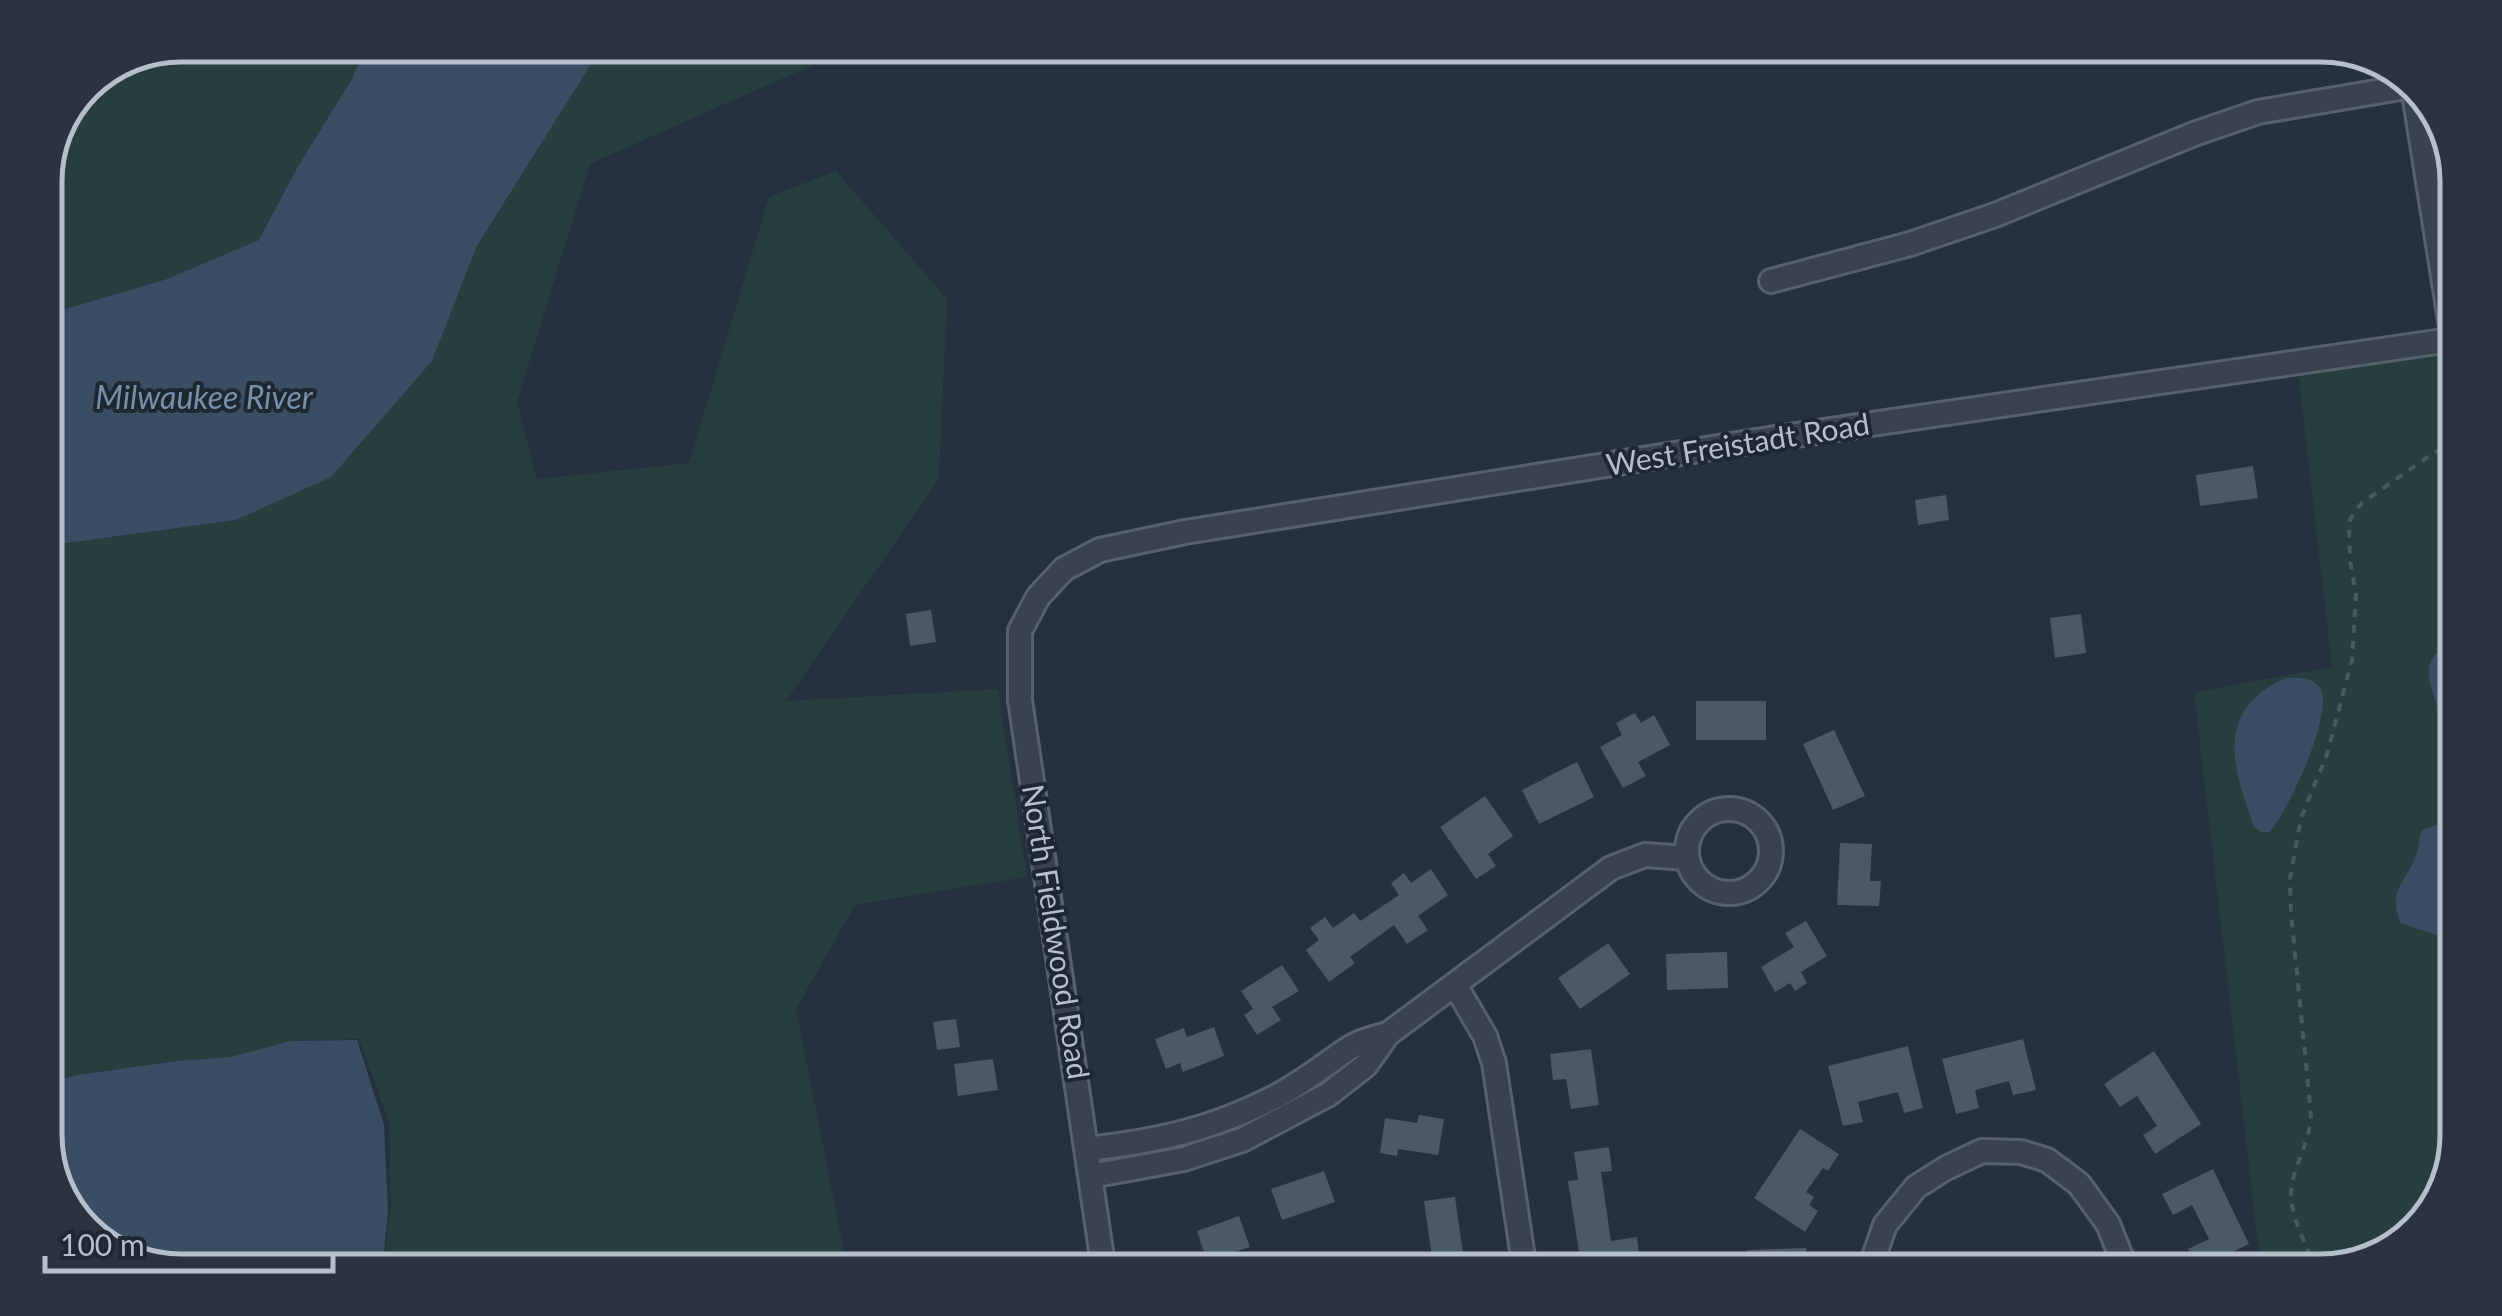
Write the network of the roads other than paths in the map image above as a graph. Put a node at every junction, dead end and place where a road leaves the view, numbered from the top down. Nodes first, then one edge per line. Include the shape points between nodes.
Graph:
1 (2395, 89) edge
2 (2416, 111) edge
3 (2439, 245) edge
4 (1771, 280) dead end
5 (2439, 341) edge
6 (1038, 597) joint
7 (1687, 858) dead end
8 (1454, 985) junction
9 (1181, 1147) junction
10 (1087, 1148) junction
11 (1090, 1176) junction
12 (1101, 1254) edge
13 (1522, 1254) edge
14 (1875, 1254) edge
15 (2120, 1254) edge

1 - 4 street via 2258,112 1995,215
2 - 3 street
5 - 6 street, West Freistadt Road via 1185,532 1100,550 1064,569
6 - 10 street, North Fieldwood Road via 1020,631 1020,700
7 - 8 street via 1645,854 1611,868
8 - 9 street via 1388,1034 1366,1065 1329,1094 1282,1107 1242,1140
8 - 13 street via 1494,1063
9 - 10 street
9 - 11 street
10 - 11 street, North Fieldwood Road
11 - 12 street, North Fieldwood Road
14 - 15 street via 1885,1226 1916,1187 1982,1151 2046,1160 2078,1184 2108,1224

